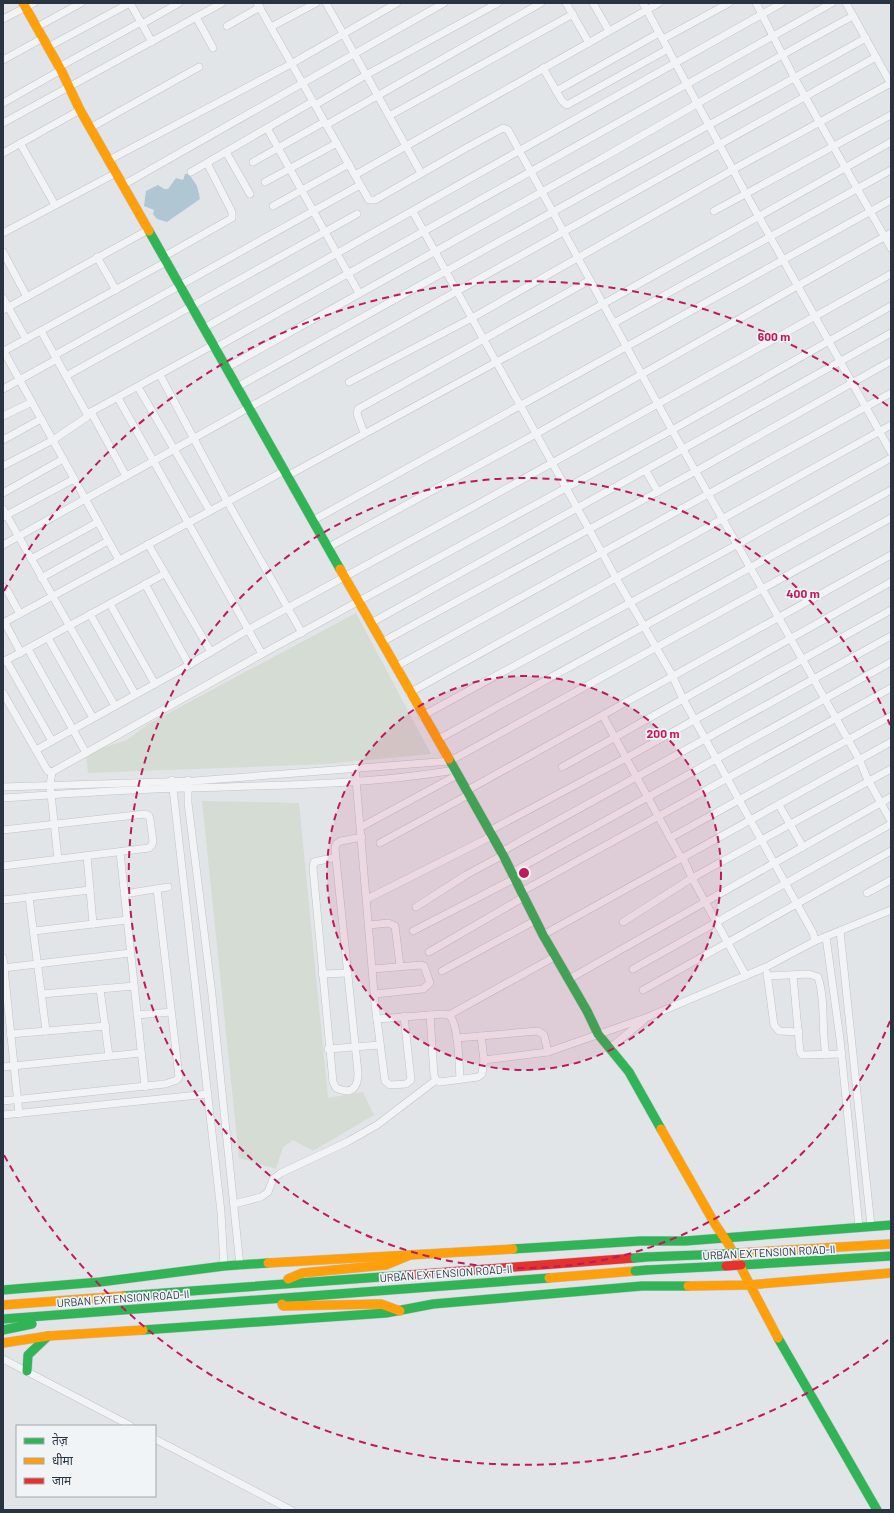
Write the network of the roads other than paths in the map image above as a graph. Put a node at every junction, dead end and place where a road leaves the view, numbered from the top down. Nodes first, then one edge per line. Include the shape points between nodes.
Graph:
1 (81, 3) edge
2 (130, 3) edge
3 (179, 3) edge
4 (222, 3) edge
5 (316, 3) edge
6 (326, 3) edge
7 (397, 3) edge
8 (444, 3) edge
9 (498, 3) edge
10 (541, 3) edge
11 (566, 3) edge
12 (593, 3) edge
13 (658, 3) edge
14 (729, 3) edge
15 (756, 3) edge
16 (782, 3) edge
17 (832, 3) edge
18 (846, 3) edge
19 (28, 4) edge
20 (258, 5) edge
21 (644, 6) edge
22 (573, 14) junction
23 (763, 14) junction
24 (853, 16) junction
25 (196, 17) junction
26 (3, 19) edge
27 (141, 23) junction
28 (227, 26) dead end
29 (37, 27) junction
30 (271, 28) junction
31 (609, 31) junction
32 (343, 34) junction
33 (772, 35) junction
34 (661, 36) junction
35 (43, 38) junction
36 (866, 38) junction
37 (152, 42) junction
38 (589, 43) junction
39 (48, 48) junction
40 (214, 48) dead end
41 (668, 49) junction
42 (354, 53) junction
43 (782, 54) junction
44 (876, 57) junction
45 (3, 60) edge
46 (675, 63) junction
47 (291, 64) junction
48 (199, 67) dead end
49 (543, 68) junction
50 (60, 69) junction
51 (366, 75) junction
52 (795, 79) junction
53 (302, 82) junction
54 (891, 83) edge
55 (687, 84) junction
56 (70, 87) junction
57 (556, 91) junction
58 (378, 96) junction
59 (805, 96) junction
60 (3, 103) edge
61 (314, 103) junction
62 (698, 105) junction
63 (80, 110) junction
64 (891, 115) edge
65 (389, 116) junction
66 (820, 122) junction
67 (3, 123) edge
68 (325, 123) junction
69 (709, 125) junction
70 (90, 128) junction
71 (267, 128) junction
72 (891, 142) edge
73 (337, 143) junction
74 (20, 144) junction
75 (720, 144) junction
76 (406, 146) junction
77 (834, 147) junction
78 (278, 148) junction
79 (519, 151) junction
80 (226, 152) junction
81 (3, 153) edge
82 (109, 160) junction
83 (254, 162) dead end
84 (207, 163) junction
85 (349, 164) junction
86 (845, 167) junction
87 (290, 168) junction
88 (734, 169) junction
89 (891, 170) edge
90 (531, 171) junction
91 (191, 172) dead end
92 (116, 173) junction
93 (421, 173) junction
94 (354, 175) junction
95 (264, 182) dead end
96 (122, 185) junction
97 (360, 185) junction
98 (857, 188) junction
99 (302, 190) junction
100 (542, 192) junction
101 (250, 194) dead end
102 (746, 194) junction
103 (891, 200) edge
104 (55, 205) junction
105 (273, 206) dead end
106 (552, 210) junction
107 (314, 211) junction
108 (714, 211) dead end
109 (413, 212) junction
110 (871, 212) junction
111 (356, 214) dead end
112 (759, 216) junction
113 (148, 230) junction
114 (325, 231) junction
115 (424, 231) junction
116 (564, 232) junction
117 (3, 233) edge
118 (888, 235) edge
119 (770, 236) junction
120 (891, 248) edge
121 (434, 251) junction
122 (3, 252) edge
123 (337, 252) junction
124 (577, 257) junction
125 (98, 258) junction
126 (165, 259) junction
127 (784, 261) junction
128 (445, 270) junction
129 (348, 272) junction
130 (891, 274) edge
131 (590, 280) junction
132 (180, 286) junction
133 (798, 286) junction
134 (116, 290) junction
135 (457, 291) junction
136 (359, 293) junction
137 (27, 297) junction
138 (3, 298) edge
139 (603, 304) junction
140 (191, 306) junction
141 (891, 306) edge
142 (6, 308) edge
143 (814, 316) junction
144 (472, 318) junction
145 (614, 323) junction
146 (204, 328) junction
147 (41, 331) junction
148 (891, 334) edge
149 (26, 339) junction
150 (484, 340) junction
151 (829, 340) junction
152 (214, 346) junction
153 (628, 347) junction
154 (4, 351) edge
155 (56, 357) junction
156 (6, 361) edge
157 (840, 361) junction
158 (891, 361) edge
159 (496, 362) junction
160 (226, 368) junction
161 (643, 373) junction
162 (160, 375) junction
163 (66, 376) junction
164 (20, 380) junction
165 (349, 382) dead end
166 (852, 382) junction
167 (138, 387) junction
168 (237, 387) junction
169 (3, 389) edge
170 (891, 393) edge
171 (118, 398) junction
172 (32, 402) junction
173 (658, 403) junction
174 (520, 406) junction
175 (867, 407) junction
176 (249, 408) junction
177 (89, 413) junction
178 (3, 416) edge
179 (41, 419) junction
180 (891, 425) edge
181 (672, 430) junction
182 (880, 432) junction
183 (364, 433) junction
184 (536, 434) junction
185 (193, 439) junction
186 (3, 440) edge
187 (52, 440) junction
188 (174, 449) junction
189 (684, 450) junction
190 (891, 452) edge
191 (891, 458) edge
192 (63, 459) junction
193 (155, 460) junction
194 (552, 463) junction
195 (3, 466) edge
196 (646, 471) junction
197 (696, 471) junction
198 (286, 473) junction
199 (126, 476) junction
200 (74, 479) junction
201 (565, 487) junction
202 (891, 490) edge
203 (3, 492) edge
204 (658, 492) junction
205 (709, 494) junction
206 (85, 499) junction
207 (227, 501) junction
208 (577, 509) junction
209 (210, 511) junction
210 (4, 514) edge
211 (891, 518) edge
212 (724, 519) junction
213 (312, 521) junction
214 (98, 522) junction
215 (188, 522) junction
216 (589, 529) junction
217 (18, 537) junction
218 (108, 541) junction
219 (148, 544) junction
220 (738, 544) junction
221 (3, 545) edge
222 (327, 548) junction
223 (602, 554) junction
224 (891, 555) edge
225 (31, 559) junction
226 (119, 560) junction
227 (751, 568) junction
228 (164, 574) junction
229 (41, 578) junction
230 (344, 578) junction
231 (616, 578) junction
232 (891, 582) edge
233 (145, 584) junction
234 (3, 587) edge
235 (762, 589) junction
236 (52, 597) junction
237 (358, 602) junction
238 (630, 602) junction
239 (110, 604) junction
240 (288, 608) junction
241 (891, 610) edge
242 (20, 614) junction
243 (90, 614) junction
244 (778, 617) junction
245 (371, 622) junction
246 (4, 623) edge
247 (69, 626) junction
248 (645, 627) junction
249 (249, 629) junction
250 (302, 633) junction
251 (891, 636) edge
252 (48, 638) junction
253 (791, 638) junction
254 (382, 642) junction
255 (656, 647) junction
256 (28, 649) junction
257 (211, 652) junction
258 (21, 653) junction
259 (262, 654) junction
260 (802, 659) junction
261 (5, 661) edge
262 (891, 662) edge
263 (189, 665) junction
264 (395, 667) junction
265 (672, 675) junction
266 (814, 680) junction
267 (155, 684) junction
268 (891, 688) edge
269 (3, 693) edge
270 (409, 693) junction
271 (135, 694) junction
272 (683, 699) junction
273 (824, 699) junction
274 (115, 706) junction
275 (422, 716) junction
276 (603, 716) junction
277 (891, 716) edge
278 (93, 718) junction
279 (694, 718) junction
280 (835, 719) junction
281 (73, 729) junction
282 (614, 737) junction
283 (437, 740) junction
284 (706, 740) junction
285 (847, 740) junction
286 (52, 741) junction
287 (891, 742) edge
288 (36, 750) junction
289 (86, 753) junction
290 (626, 758) junction
291 (859, 759) junction
292 (716, 760) junction
293 (450, 761) junction
294 (562, 767) dead end
295 (355, 768) junction
296 (891, 769) edge
297 (52, 772) junction
298 (456, 772) junction
299 (637, 778) junction
300 (727, 779) junction
301 (172, 780) junction
302 (869, 781) junction
303 (356, 782) junction
304 (188, 784) junction
305 (50, 785) junction
306 (3, 787) edge
307 (174, 788) junction
308 (467, 793) junction
309 (51, 795) junction
310 (891, 797) edge
311 (3, 798) edge
312 (648, 798) junction
313 (738, 799) junction
314 (881, 803) junction
315 (779, 805) junction
316 (659, 817) junction
317 (749, 820) junction
318 (891, 821) edge
319 (54, 824) junction
320 (790, 824) junction
321 (891, 824) edge
322 (360, 827) junction
323 (3, 830) edge
324 (490, 834) junction
325 (362, 838) junction
326 (670, 838) junction
327 (761, 840) junction
328 (380, 842) dead end
329 (803, 847) junction
330 (891, 851) edge
331 (120, 852) junction
332 (502, 854) junction
333 (87, 856) junction
334 (336, 857) junction
335 (683, 858) junction
336 (58, 859) junction
337 (774, 863) junction
338 (3, 866) edge
339 (513, 876) junction
340 (692, 878) junction
341 (891, 880) edge
342 (785, 884) junction
343 (168, 887) dead end
344 (157, 889) junction
345 (90, 890) junction
346 (867, 893) dead end
347 (124, 894) junction
348 (523, 895) junction
349 (29, 897) junction
350 (3, 900) edge
351 (367, 900) junction
352 (705, 902) junction
353 (796, 904) junction
354 (416, 907) dead end
355 (891, 910) edge
356 (127, 920) junction
357 (536, 920) junction
358 (623, 922) dead end
359 (716, 922) junction
360 (94, 924) junction
361 (369, 925) junction
362 (34, 931) junction
363 (413, 931) dead end
364 (840, 931) junction
365 (543, 935) junction
366 (826, 937) junction
367 (815, 941) junction
368 (728, 942) junction
369 (429, 952) dead end
370 (130, 953) junction
371 (556, 956) junction
372 (3, 958) edge
373 (38, 965) junction
374 (400, 966) junction
375 (766, 967) junction
376 (3, 968) edge
377 (373, 969) junction
378 (633, 969) dead end
379 (442, 971) dead end
380 (348, 972) junction
381 (322, 974) junction
382 (793, 975) junction
383 (746, 976) junction
384 (767, 976) junction
385 (569, 979) junction
386 (134, 986) junction
387 (100, 989) junction
388 (643, 990) dead end
389 (42, 994) junction
390 (375, 994) junction
391 (172, 1012) junction
392 (137, 1015) junction
393 (430, 1015) junction
394 (449, 1015) junction
395 (404, 1016) junction
396 (648, 1017) junction
397 (377, 1019) junction
398 (106, 1026) junction
399 (46, 1031) junction
400 (798, 1032) junction
401 (10, 1034) junction
402 (598, 1034) junction
403 (482, 1036) junction
404 (457, 1038) junction
405 (380, 1045) junction
406 (355, 1048) junction
407 (610, 1048) junction
408 (328, 1049) junction
409 (548, 1052) junction
410 (141, 1053) junction
411 (842, 1054) junction
412 (826, 1055) junction
413 (109, 1056) junction
414 (484, 1060) junction
415 (14, 1066) junction
416 (3, 1067) edge
417 (460, 1079) junction
418 (436, 1080) junction
419 (145, 1087) junction
420 (208, 1094) junction
421 (18, 1100) junction
422 (3, 1101) edge
423 (19, 1114) junction
424 (3, 1116) edge
425 (234, 1204) junction
426 (891, 1225) edge
427 (871, 1226) junction
428 (859, 1227) junction
429 (726, 1238) junction
430 (640, 1241) junction
431 (891, 1244) edge
432 (410, 1255) junction
433 (891, 1256) edge
434 (224, 1266) junction
435 (240, 1266) junction
436 (891, 1273) edge
437 (273, 1284) junction
438 (748, 1285) junction
439 (642, 1286) junction
440 (3, 1290) edge
441 (277, 1298) junction
442 (3, 1305) edge
443 (400, 1311) junction
444 (52, 1315) junction
445 (3, 1319) edge
446 (3, 1330) edge
447 (48, 1336) junction
448 (3, 1343) edge
449 (3, 1359) edge
450 (27, 1371) junction
451 (129, 1425) edge
452 (156, 1440) edge
453 (291, 1510) edge
454 (877, 1510) edge

1 - 29 street
2 - 27 street
2 - 39 street
3 - 27 street
4 - 25 street
5 - 30 street
6 - 32 street
7 - 32 street
8 - 42 street
9 - 51 street
10 - 58 street
11 - 22 street
12 - 31 street
13 - 21 street
14 - 34 street
15 - 23 street
16 - 23 street
17 - 33 street
18 - 24 street
19 - 26 street
19 - 29 main road
20 - 28 street
20 - 30 street
21 - 31 street
21 - 34 street
22 - 38 street
22 - 65 street
23 - 33 street
23 - 46 street
24 - 36 street
24 - 43 street
25 - 37 street
25 - 40 street
27 - 37 street
27 - 50 street
29 - 35 main road
30 - 47 street
31 - 38 street
32 - 42 street
32 - 47 street
33 - 43 street
33 - 55 street
34 - 41 street
34 - 57 street
35 - 39 main road
35 - 45 street
36 - 44 street
36 - 52 street
37 - 56 street
38 - 49 street
39 - 50 main road
41 - 46 street
41 - 57 street via 570,104 564,104
42 - 51 street
42 - 53 street
43 - 52 street
43 - 62 street
44 - 54 street
44 - 59 street
46 - 55 street
46 - 79 street
47 - 53 street
47 - 82 street
48 - 70 street
49 - 57 street
49 - 76 street
50 - 56 main road
50 - 60 street
51 - 58 street
51 - 61 street
52 - 59 street
52 - 69 street
53 - 61 street
53 - 96 street
54 - 66 street
55 - 62 street
55 - 90 street
56 - 63 main road
56 - 67 street
58 - 65 street
58 - 68 street
59 - 66 street
59 - 75 street
61 - 68 street
61 - 71 street
62 - 69 street
62 - 100 street
63 - 70 main road
63 - 74 street
64 - 77 street
65 - 76 street
66 - 77 street
66 - 88 street
68 - 73 street
68 - 78 street
69 - 75 street
69 - 106 street
70 - 82 main road
71 - 78 street
71 - 80 street
72 - 86 street
73 - 85 street
73 - 87 street
74 - 81 street
74 - 104 street
75 - 88 street
75 - 116 street
76 - 93 street
76 - 94 street
77 - 86 street
77 - 102 street
78 - 83 street
78 - 87 street
79 - 90 street
79 - 93 street via 508,130 503,128
79 - 109 street
80 - 84 street
80 - 101 street
82 - 92 main road
84 - 91 street
84 - 126 street via 232,212 232,218
85 - 94 street
85 - 99 street
86 - 98 street
86 - 112 street
87 - 95 street
87 - 99 street
88 - 102 street
88 - 124 street
89 - 98 street
90 - 100 street
90 - 115 street
92 - 96 main road
92 - 104 street
93 - 97 street via 372,200 368,199
94 - 97 street
96 - 113 main road
97 - 107 street
98 - 110 street
98 - 119 street
99 - 105 street
99 - 107 street
100 - 106 street
100 - 121 street
102 - 108 street
102 - 112 street
103 - 110 street
104 - 117 street
106 - 116 street
106 - 128 street
107 - 114 street
107 - 132 street
109 - 115 street
109 - 123 street
110 - 118 street
110 - 127 street
111 - 114 street
112 - 119 street
112 - 139 street
113 - 125 street
113 - 126 main road
114 - 123 street
114 - 140 street
115 - 121 street
115 - 129 street
116 - 124 street
116 - 135 street
118 - 120 street
118 - 133 street
119 - 127 street
119 - 145 street
121 - 128 street
121 - 136 street
122 - 137 street
123 - 129 street
123 - 146 street
124 - 131 street
124 - 144 street
125 - 134 street
125 - 137 street
126 - 132 main road
126 - 134 street
127 - 133 street
127 - 153 street
128 - 135 street
128 - 168 street
129 - 136 street
129 - 152 street
130 - 143 street
131 - 139 street
131 - 150 street
132 - 140 main road
132 - 155 street
133 - 143 street
133 - 161 street
134 - 147 street
135 - 144 street
135 - 176 street
136 - 160 street
137 - 142 street
138 - 142 street
139 - 145 street
139 - 159 street
140 - 146 main road
140 - 163 street
141 - 151 street
142 - 149 street
143 - 151 street
143 - 173 street
144 - 150 street
144 - 165 street
145 - 153 street
146 - 152 main road
147 - 149 street
147 - 155 street
148 - 157 street
149 - 154 street
150 - 159 street
150 - 183 street via 358,409 357,414
151 - 157 street
151 - 181 street
152 - 160 main road
152 - 162 street
153 - 161 street
153 - 174 street
154 - 156 street
155 - 163 street
155 - 164 street
156 - 164 street
157 - 166 street
157 - 189 street
158 - 166 street
159 - 174 street
159 - 183 street
160 - 168 main road
161 - 173 street
161 - 184 street
162 - 167 street
162 - 185 street
163 - 177 street
164 - 169 street
164 - 172 street
166 - 175 street
166 - 197 street
167 - 171 street
167 - 188 street
168 - 176 main road
170 - 175 street
171 - 177 street
171 - 193 street
172 - 178 street
172 - 179 street
173 - 181 street
173 - 194 street
174 - 184 street
174 - 213 street
175 - 182 street
175 - 205 street
176 - 185 street
176 - 198 main road
177 - 187 street via 86,419
177 - 199 street
179 - 186 street
179 - 187 street
180 - 182 street
181 - 189 street
181 - 201 street
182 - 190 street
182 - 212 street
183 - 198 street
184 - 194 street
184 - 222 street
185 - 188 street
185 - 207 street
187 - 192 street
187 - 195 street
188 - 193 street
188 - 209 street
189 - 196 street
189 - 197 street
191 - 220 street
192 - 200 street
192 - 203 street
193 - 199 street
193 - 215 street
194 - 201 street
194 - 230 street
196 - 204 street
196 - 208 street
197 - 204 street
197 - 205 street
198 - 207 street
198 - 213 main road
199 - 206 street
200 - 206 street
200 - 210 street
201 - 208 street
201 - 237 street
202 - 227 street
204 - 216 street
205 - 212 street
205 - 223 street
206 - 214 street
206 - 217 street
207 - 209 street
207 - 240 street
208 - 216 street
208 - 245 street
209 - 215 street
210 - 217 street
211 - 235 street
212 - 220 street
212 - 231 street
213 - 222 main road
214 - 218 street
214 - 225 street
215 - 219 street
215 - 249 street
216 - 223 street
216 - 254 street
217 - 221 street
217 - 225 street
218 - 226 street
218 - 229 street
219 - 226 street
219 - 228 street
220 - 227 street
220 - 238 street
222 - 230 main road
223 - 231 street
223 - 264 street
224 - 244 street
225 - 229 street
226 - 236 street
227 - 235 street
227 - 248 street
228 - 233 street
228 - 257 street
229 - 236 street
230 - 237 main road
230 - 240 street
231 - 238 street
231 - 270 street
232 - 253 street
233 - 239 street
233 - 263 street
234 - 242 street
235 - 244 street
235 - 255 street
236 - 242 street
236 - 247 street
237 - 245 main road
237 - 250 street
238 - 248 street
238 - 275 street
239 - 243 street
239 - 267 street
240 - 249 street
240 - 250 street
241 - 260 street
242 - 246 street
243 - 247 street
243 - 271 street
244 - 253 street
244 - 265 street
245 - 254 main road
246 - 258 street
247 - 252 street
247 - 274 street
248 - 255 street
248 - 283 street
249 - 257 street
249 - 259 street
250 - 259 street
251 - 266 street
252 - 256 street
252 - 278 street
253 - 260 street
253 - 272 street
254 - 264 main road
255 - 265 street
255 - 293 street
256 - 258 street
256 - 281 street
257 - 263 street
258 - 261 street
259 - 289 street
260 - 266 street
260 - 279 street
261 - 286 street
262 - 273 street
263 - 267 street
264 - 270 main road
265 - 272 street
265 - 276 street
266 - 273 street
266 - 284 street
267 - 271 street
268 - 280 street
269 - 288 street
270 - 275 main road
271 - 274 street
272 - 279 street
272 - 282 street
273 - 280 street
273 - 292 street
274 - 278 street
275 - 283 main road
276 - 282 street
276 - 308 street
277 - 285 street
278 - 281 street
279 - 284 street
279 - 290 street
280 - 285 street
280 - 300 street
281 - 286 street
281 - 289 street
282 - 290 street
282 - 294 street
283 - 293 main road
284 - 292 street
284 - 299 street
285 - 291 street
285 - 313 street
286 - 288 street
287 - 291 street
288 - 297 street via 48,771
289 - 297 street
290 - 299 street
290 - 324 street
291 - 302 street
291 - 315 street
292 - 300 street
292 - 312 street
293 - 295 street
293 - 298 main road
295 - 303 street
295 - 304 street
296 - 302 street
297 - 305 street
298 - 303 street
298 - 308 main road
298 - 322 street
299 - 312 street
299 - 332 street
300 - 313 street
300 - 316 street
301 - 304 street
301 - 305 street
301 - 307 street
302 - 314 street
302 - 320 street
303 - 304 street
303 - 322 street
304 - 307 street
304 - 425 street
305 - 306 street
305 - 309 street
307 - 309 street
307 - 420 street
308 - 324 main road
308 - 328 street
309 - 311 street
309 - 319 street
310 - 314 street
312 - 316 street
312 - 339 street
313 - 317 street
313 - 326 street
314 - 318 street
314 - 329 street
315 - 317 street
315 - 320 street
316 - 326 street
316 - 348 street
317 - 327 street
317 - 335 street
319 - 323 street
319 - 331 street via 147,814 150,819 151,847
319 - 336 street
320 - 327 street
320 - 329 street
321 - 342 street
322 - 325 street
324 - 332 main road
324 - 351 street
325 - 334 street via 338,842
325 - 351 street
326 - 335 street
327 - 337 street
327 - 340 street
329 - 337 street
330 - 353 street
331 - 333 street
331 - 347 street
332 - 339 main road
332 - 354 street
333 - 336 street
333 - 345 street
334 - 380 street
334 - 381 street via 317,860 313,868
335 - 340 street
335 - 365 street
336 - 338 street
337 - 342 street
337 - 352 street
339 - 348 main road
339 - 363 street
340 - 352 street
340 - 358 street
341 - 346 street
342 - 353 street
342 - 359 street
343 - 344 street
344 - 347 street
344 - 391 street
345 - 349 street
345 - 360 street
347 - 356 street
348 - 357 main road
348 - 369 street
349 - 350 street
349 - 362 street
351 - 361 street
352 - 359 street
352 - 385 street
353 - 367 street
353 - 368 street
355 - 364 street
356 - 360 street
356 - 370 street
357 - 365 main road
357 - 379 street
359 - 368 street
359 - 378 street
360 - 362 street
361 - 374 street via 388,923 395,926
361 - 377 street
362 - 373 street
364 - 366 street
364 - 427 street
365 - 371 main road
366 - 367 street
366 - 411 street
367 - 375 street
368 - 383 street
368 - 388 street
370 - 373 street
370 - 386 street
371 - 385 main road
371 - 394 street
372 - 376 street
373 - 376 street
373 - 389 street
374 - 377 street
374 - 390 street via 424,966 430,978 429,985 423,989
375 - 383 street
375 - 384 street
376 - 401 street
377 - 390 street
380 - 381 street
380 - 406 street
381 - 408 street
382 - 384 street
382 - 400 street
382 - 412 street via 809,974 818,977
383 - 396 street
384 - 400 street via 776,1029
385 - 402 main road
386 - 387 street
386 - 392 street
387 - 389 street
387 - 398 street
389 - 399 street
390 - 397 street
391 - 392 street
391 - 419 street via 179,1077 172,1083
392 - 410 street
393 - 394 street
393 - 395 street
393 - 418 street
394 - 404 street via 454,1023
395 - 397 street
395 - 405 street via 412,1074 409,1083 390,1085 385,1082
396 - 402 street
396 - 407 street
397 - 405 street
398 - 399 street
398 - 413 street
399 - 401 street
400 - 412 street via 802,1055
401 - 415 street
402 - 407 main road
402 - 409 street
403 - 404 street
403 - 409 street via 538,1031 544,1035
403 - 414 street
404 - 417 street
405 - 406 street
406 - 408 street
406 - 408 street via 358,1084 348,1090 336,1088 333,1082
407 - 429 main road via 628,1072 715,1224
409 - 414 street
410 - 413 street
410 - 419 street
411 - 412 street
411 - 428 street
413 - 415 street
414 - 417 street via 482,1074
415 - 416 street
415 - 421 street
417 - 418 street via 440,1082
418 - 425 street via 377,1125 273,1178 268,1192 261,1197
419 - 421 street
420 - 423 street
420 - 434 street via 221,1212
421 - 422 street
421 - 423 street
423 - 424 street
425 - 435 street
426 - 427 main road
427 - 428 main road
428 - 429 main road
429 - 430 main road
429 - 438 main road
430 - 432 main road
430 - 439 main road
431 - 437 main road, URBAN EXTENSION ROAD-II, bridge via 646,1257
432 - 435 main road
432 - 437 main road via 386,1265 302,1273
433 - 441 main road, URBAN EXTENSION ROAD-II, bridge via 647,1270
434 - 435 main road
434 - 440 main road via 100,1282
436 - 438 main road
437 - 442 main road, URBAN EXTENSION ROAD-II
438 - 439 main road
438 - 454 main road
439 - 443 main road via 433,1304
441 - 443 main road via 283,1306 381,1304
441 - 444 main road, URBAN EXTENSION ROAD-II
443 - 447 main road
444 - 445 main road, URBAN EXTENSION ROAD-II
444 - 446 main road via 35,1323
447 - 448 main road
447 - 450 main road via 28,1355
449 - 450 street
450 - 451 street
452 - 453 street

